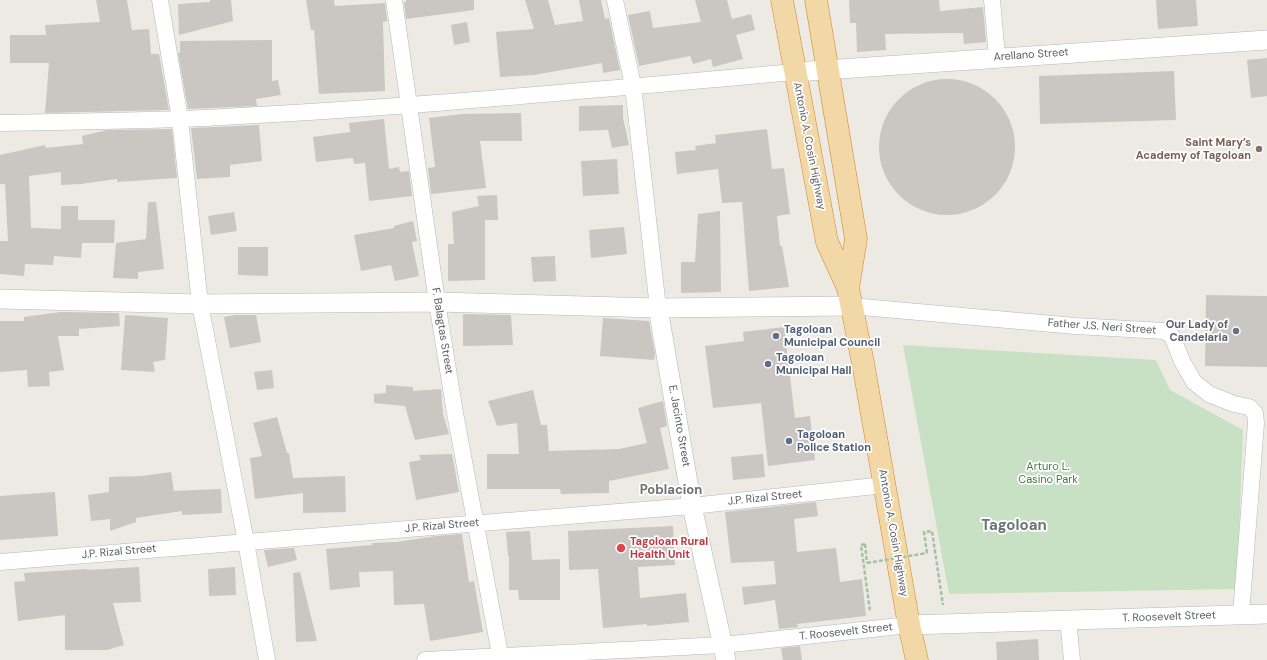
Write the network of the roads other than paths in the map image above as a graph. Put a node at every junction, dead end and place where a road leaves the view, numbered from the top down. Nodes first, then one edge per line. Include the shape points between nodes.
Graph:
1 (160, 0) edge
2 (394, 0) edge
3 (615, 0) edge
4 (782, 0) edge
5 (816, 0) edge
6 (992, 0) edge
7 (1267, 40) edge
8 (997, 57) junction
9 (828, 70) junction
10 (795, 72) junction
11 (633, 86) junction
12 (408, 105) junction
13 (180, 119) junction
14 (0, 123) edge
15 (850, 297) junction
16 (0, 299) edge
17 (437, 302) junction
18 (200, 304) junction
19 (658, 308) junction
20 (884, 485) junction
21 (692, 506) junction
22 (475, 523) junction
23 (246, 542) junction
24 (0, 562) edge
25 (1241, 614) junction
26 (1267, 614) edge
27 (1068, 619) junction
28 (909, 625) junction
29 (725, 653) edge
30 (501, 658) edge
31 (267, 660) edge
32 (425, 660) edge
33 (917, 660) edge
34 (1072, 660) edge

1 - 13 street
2 - 12 street, F. Balagtas Street
3 - 11 street
4 - 10 highway, Antonio A. Cosin Highway
5 - 9 highway, Antonio A. Cosin Highway
6 - 8 street
7 - 8 street, Arellano Street
8 - 9 street, Arellano Street
9 - 10 street, Arellano Street
9 - 15 highway, Antonio A. Cosin Highway via 856,239
10 - 11 street
10 - 15 highway, Antonio A. Cosin Highway via 827,242
11 - 12 street
11 - 19 street
12 - 13 street
12 - 17 street, F. Balagtas Street
13 - 14 street
13 - 18 street
15 - 19 street
15 - 20 highway, Antonio A. Cosin Highway
15 - 25 street, Father J.S. Neri Street via 1075,326 1164,331 1172,336 1194,382 1209,394 1249,407 1255,413
16 - 18 street
17 - 18 street
17 - 19 street
17 - 22 street, F. Balagtas Street
18 - 23 street
19 - 21 street, E. Jacinto Street
20 - 21 street, J.P. Rizal Street
20 - 28 highway, Antonio A. Cosin Highway
21 - 22 street, J.P. Rizal Street
21 - 29 street, E. Jacinto Street
22 - 23 street, J.P. Rizal Street
22 - 30 street, F. Balagtas Street
23 - 24 street, J.P. Rizal Street
23 - 31 street
25 - 26 street, T. Roosevelt Street
25 - 27 street, T. Roosevelt Street
27 - 28 street, T. Roosevelt Street
27 - 34 street
28 - 29 street, T. Roosevelt Street
28 - 33 highway, Antonio A. Cosin Highway
29 - 30 street, T. Roosevelt Street
30 - 32 street, T. Roosevelt Street

